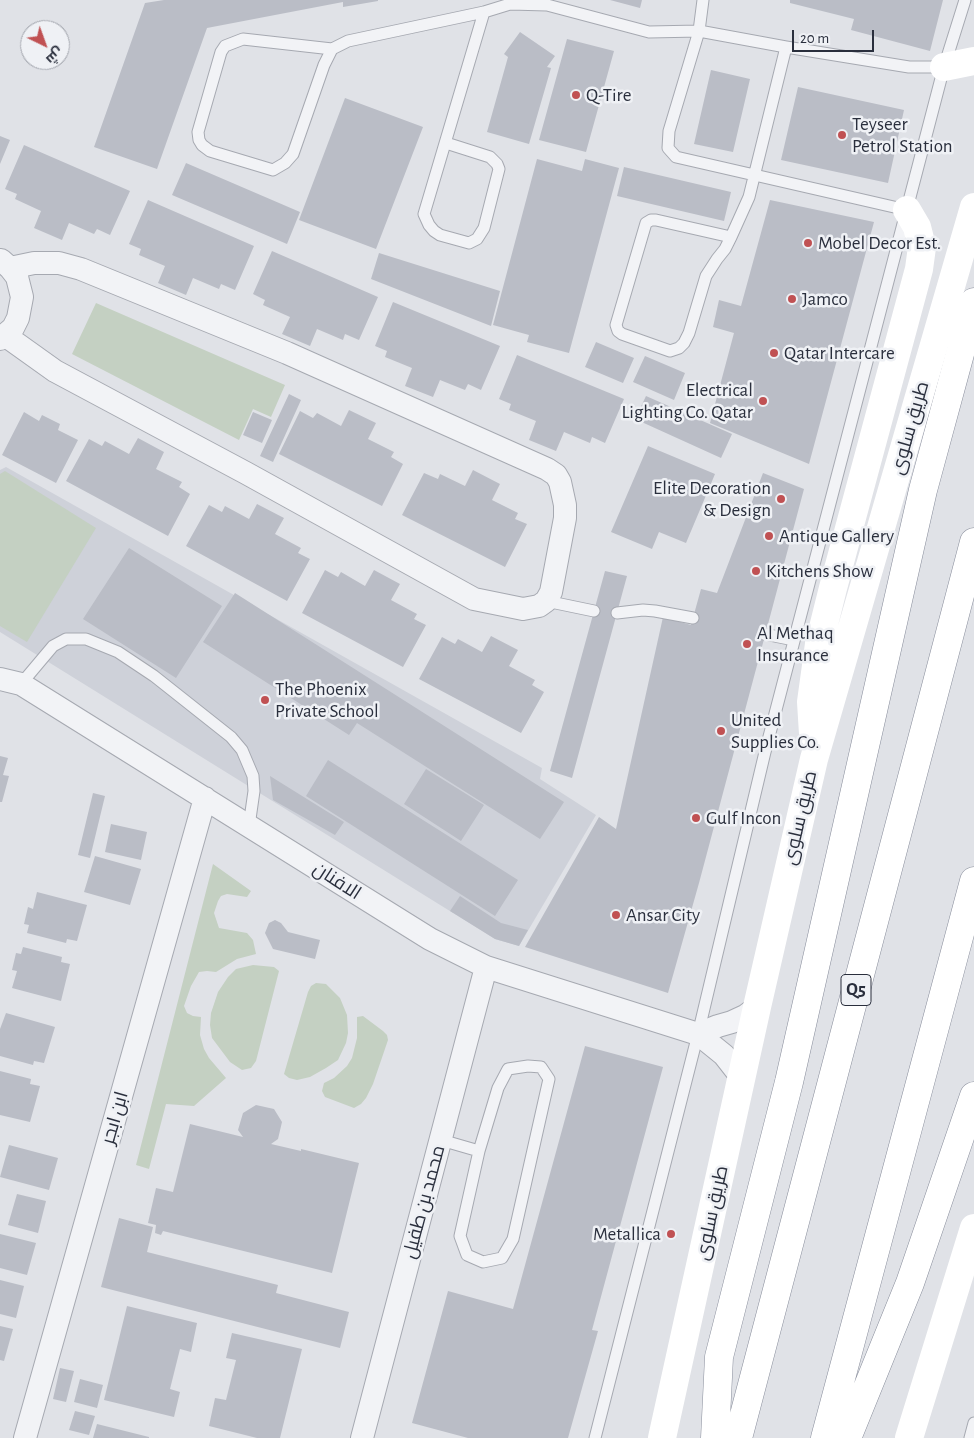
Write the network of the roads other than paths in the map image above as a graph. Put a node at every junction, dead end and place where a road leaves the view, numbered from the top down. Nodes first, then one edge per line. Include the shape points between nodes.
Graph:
1 (703, 0) edge
2 (965, 0) edge
3 (484, 12) junction
4 (699, 31) junction
5 (786, 47) junction
6 (332, 49) junction
7 (974, 61) edge
8 (944, 67) junction
9 (446, 143) junction
10 (755, 175) junction
11 (974, 207) edge
12 (907, 210) junction
13 (731, 237) junction
14 (5, 264) edge
15 (974, 302) edge
16 (3, 338) edge
17 (974, 542) edge
18 (546, 601) junction
19 (594, 611) dead end
20 (617, 613) dead end
21 (693, 618) dead end
22 (764, 634) dead end
23 (794, 640) junction
24 (10, 682) edge
25 (814, 759) junction
26 (205, 798) junction
27 (249, 826) junction
28 (974, 881) edge
29 (486, 967) junction
30 (756, 1007) junction
31 (698, 1034) junction
32 (742, 1078) junction
33 (974, 1096) edge
34 (441, 1140) junction
35 (479, 1152) junction
36 (974, 1228) edge
37 (974, 1423) edge
38 (25, 1438) edge
39 (362, 1438) edge
40 (596, 1438) edge
41 (662, 1438) edge
42 (715, 1438) edge
43 (738, 1438) edge
44 (825, 1438) edge
45 (847, 1438) edge
46 (909, 1438) edge
47 (970, 1438) edge

1 - 4 lane
2 - 8 lane
3 - 4 lane via 510,4 548,5 649,32
3 - 6 lane via 348,41
3 - 9 lane
4 - 5 lane
4 - 10 lane via 669,131 668,148 685,160
5 - 8 lane via 909,67
5 - 10 lane
6 - 6 lane via 293,154 285,163 273,170 264,169 210,151 202,145 198,132 226,46 243,39
7 - 8 main road
8 - 12 lane
9 - 9 lane via 424,214 429,226 440,235 469,242 477,239 484,228 498,164 490,157
10 - 12 lane
10 - 13 lane
11 - 25 main road, طريق سلوى
12 - 23 lane
12 - 25 main road via 917,227 922,247 919,269 819,644 811,702
13 - 13 lane via 656,220 646,224 616,325 618,331 670,351 679,348 689,333 706,276
14 - 16 street via 20,287 21,308 13,328
14 - 18 street via 59,264 81,269 286,353 556,475 563,489 565,518 551,592
15 - 42 main road via 923,490 789,1082 719,1357
16 - 18 street via 55,371 474,600 524,609
17 - 43 main road, Q5
18 - 19 lane
20 - 21 lane via 643,610
22 - 23 lane
23 - 31 lane
24 - 26 street, الافنان
24 - 27 lane via 66,639 86,639 118,652 154,676 231,737 242,750 253,776
25 - 30 main road, طريق سلوى
26 - 27 street, الافنان
26 - 38 street, ابن ابجر
27 - 29 street, الافنان via 430,939
28 - 44 main road
29 - 31 street, الافنان
29 - 34 street, محمد بن طفيل
30 - 31 street via 745,1016
30 - 32 main road, طريق سلوى
31 - 32 street, الافنان via 724,1055
31 - 40 lane
32 - 41 main road, طريق سلوى
33 - 45 main road via 910,1283
34 - 35 lane
34 - 39 street, محمد بن طفيل
35 - 35 lane via 460,1236 467,1256 483,1262 502,1258 513,1240 549,1079 541,1067 508,1068 498,1088
36 - 46 main road
37 - 47 lane

